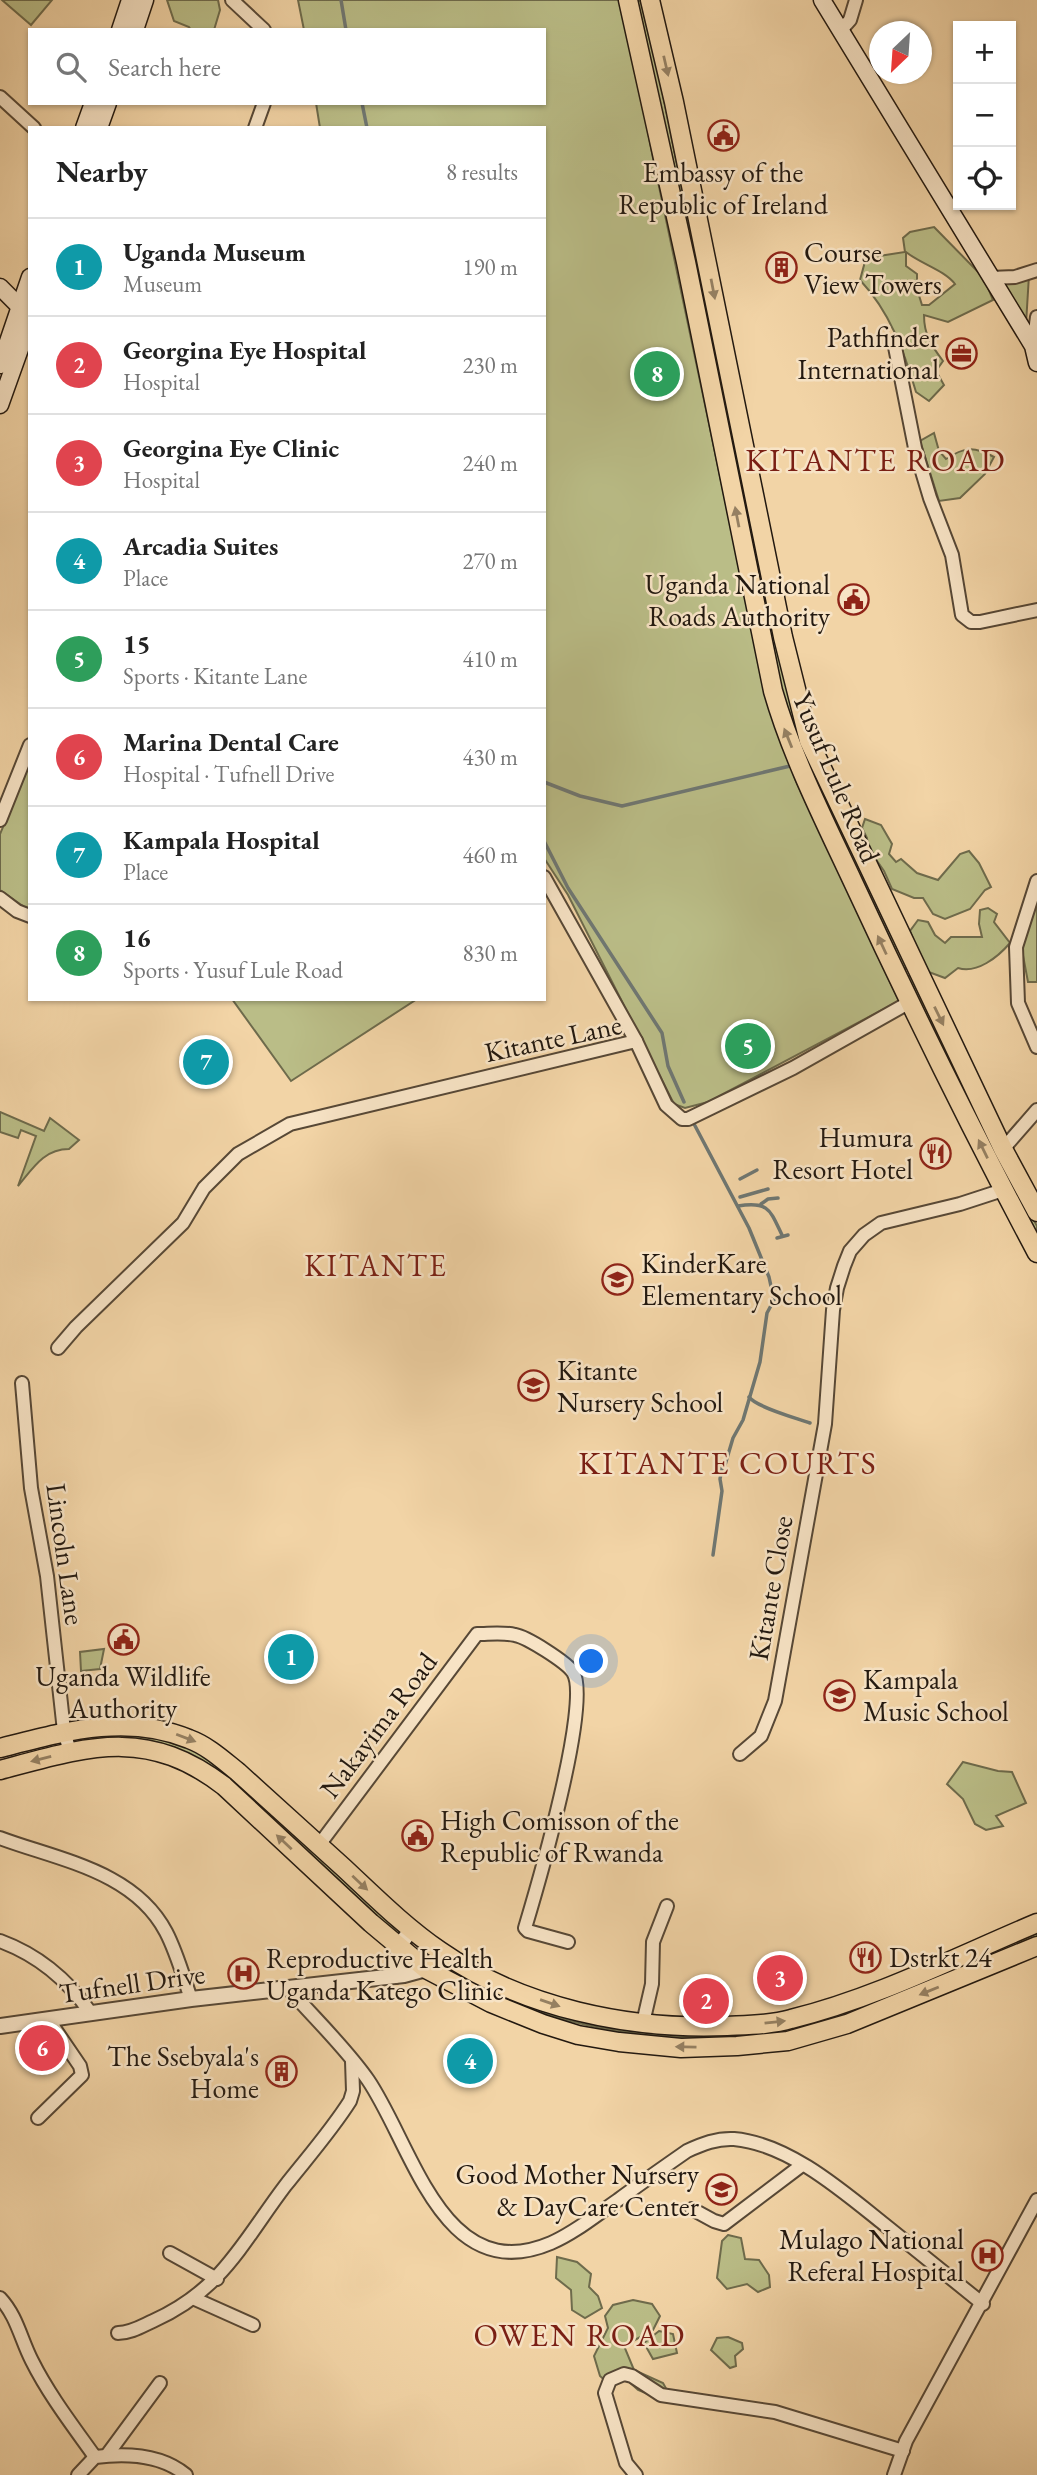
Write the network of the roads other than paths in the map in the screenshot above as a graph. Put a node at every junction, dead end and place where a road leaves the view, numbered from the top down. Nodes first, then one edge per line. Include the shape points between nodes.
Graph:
1 (130, 0) edge
2 (145, 0) edge
3 (232, 0) edge
4 (822, 0) edge
5 (856, 0) edge
6 (630, 8) edge
7 (652, 8) edge
8 (121, 28) edge
9 (136, 28) edge
10 (262, 28) edge
11 (841, 30) junction
12 (0, 97) edge
13 (92, 105) edge
14 (107, 105) edge
15 (263, 105) edge
16 (32, 126) edge
17 (85, 126) edge
18 (100, 126) edge
19 (255, 126) edge
20 (1037, 270) edge
21 (990, 278) junction
22 (0, 288) edge
23 (28, 296) edge
24 (26, 314) edge
25 (1037, 317) edge
26 (894, 342) dead end
27 (1033, 346) junction
28 (1037, 363) edge
29 (0, 365) edge
30 (0, 405) edge
31 (1037, 610) edge
32 (783, 637) junction
33 (762, 642) junction
34 (28, 750) edge
35 (0, 820) edge
36 (546, 881) edge
37 (1037, 881) edge
38 (0, 898) edge
39 (28, 915) edge
40 (910, 1002) junction
41 (636, 1041) junction
42 (1037, 1047) edge
43 (1037, 1110) edge
44 (1003, 1149) junction
45 (1003, 1190) junction
46 (1037, 1212) edge
47 (1037, 1253) edge
48 (58, 1348) dead end
49 (22, 1383) dead end
50 (64, 1731) junction
51 (0, 1748) edge
52 (70, 1752) junction
53 (740, 1754) dead end
54 (0, 1770) edge
55 (0, 1838) edge
56 (319, 1845) junction
57 (667, 1906) dead end
58 (1037, 1923) edge
59 (411, 1930) junction
60 (0, 1941) edge
61 (568, 1942) dead end
62 (399, 1946) junction
63 (1037, 1946) edge
64 (441, 1953) junction
65 (426, 1969) junction
66 (395, 1976) junction
67 (288, 1988) junction
68 (191, 1999) junction
69 (853, 2000) junction
70 (90, 2012) junction
71 (862, 2018) junction
72 (48, 2019) junction
73 (643, 2023) junction
74 (0, 2026) edge
75 (352, 2061) junction
76 (38, 2118) dead end
77 (802, 2165) junction
78 (1037, 2200) edge
79 (692, 2209) dead end
80 (170, 2253) dead end
81 (217, 2278) junction
82 (0, 2298) edge
83 (195, 2299) junction
84 (983, 2304) junction
85 (253, 2325) dead end
86 (118, 2333) dead end
87 (160, 2383) dead end
88 (903, 2451) junction
89 (101, 2456) junction
90 (78, 2475) edge
91 (186, 2475) edge
92 (636, 2475) edge
93 (894, 2475) edge

1 - 8 main road
2 - 9 main road
3 - 10 street
4 - 11 main road
5 - 11 street via 850,20
6 - 7 main road
33 -> 6 main road, Yusuf Lule Road
7 -> 32 main road, Yusuf Lule Road
11 - 21 main road
12 - 16 street
13 - 17 main road
14 - 18 main road
15 - 19 street
20 - 21 street
21 - 27 main road
22 - 24 main road
23 - 24 main road
24 - 29 main road
24 - 30 main road
25 - 27 street
26 - 31 street via 915,448 952,555 962,615 980,622
27 - 28 main road
32 - 33 main road
32 -> 44 main road, Yusuf Lule Road via 809,741
40 -> 33 main road, Yusuf Lule Road via 789,739 772,691
34 - 35 street
36 - 41 street
37 - 42 street via 1016,947 1018,1003
38 - 39 street
40 - 41 street, Kitante Lane via 793,1068 688,1119 666,1105
45 -> 40 main road, Yusuf Lule Road
41 - 48 street, Kitante Lane via 290,1124 238,1154 204,1188 183,1223
43 - 44 street
44 - 46 main road, Yusuf Lule Road
45 - 47 main road, Yusuf Lule Road
45 - 53 street, Kitante Close via 881,1223 850,1251 833,1310 825,1424 775,1701 761,1736
49 - 50 street, Lincoln Lane via 31,1488 47,1576
50 - 51 main road
50 - 52 street, Lincoln Lane
50 -> 56 main road via 142,1726 191,1739 238,1772
52 -> 54 main road
62 -> 52 main road via 201,1769 138,1748
55 - 68 street via 92,1869 136,1895 166,1931
56 -> 59 main road
56 - 61 street, Nakayima Road via 477,1634 523,1637 565,1665 578,1692 557,1808 525,1928
57 - 73 street via 653,1942 652,1984
58 - 69 main road
59 - 62 street
59 - 64 main road
60 - 70 street via 57,1973
62 - 65 main road
62 - 66 street
63 -> 71 main road
64 - 65 street
64 -> 73 main road via 531,1997 596,2016
65 - 66 street, Tufnell Drive
71 -> 65 main road via 788,2041 681,2048 619,2042 543,2024
66 - 67 street, Tufnell Drive
67 - 68 street, Tufnell Drive
67 - 75 street
68 - 70 street, Tufnell Drive
69 - 71 main road
73 -> 69 main road via 699,2027 777,2022
70 - 72 street, Tufnell Drive
72 - 74 street, Tufnell Drive
72 - 76 street via 82,2075
75 - 77 street via 368,2080 440,2211 470,2241 495,2251 533,2249 578,2229 704,2143 733,2139 759,2144
75 - 81 street via 354,2091 346,2107
77 - 79 street via 724,2224
77 - 84 street via 844,2192
78 - 84 street
80 - 81 street
81 - 83 street
82 - 89 street via 50,2392
83 - 85 street
83 - 86 street via 134,2331
84 - 88 street
87 - 89 street
88 - 92 street via 775,2412 661,2395 624,2374 610,2380 605,2393 626,2463
88 - 93 street
89 - 90 street
89 - 91 street via 155,2459

